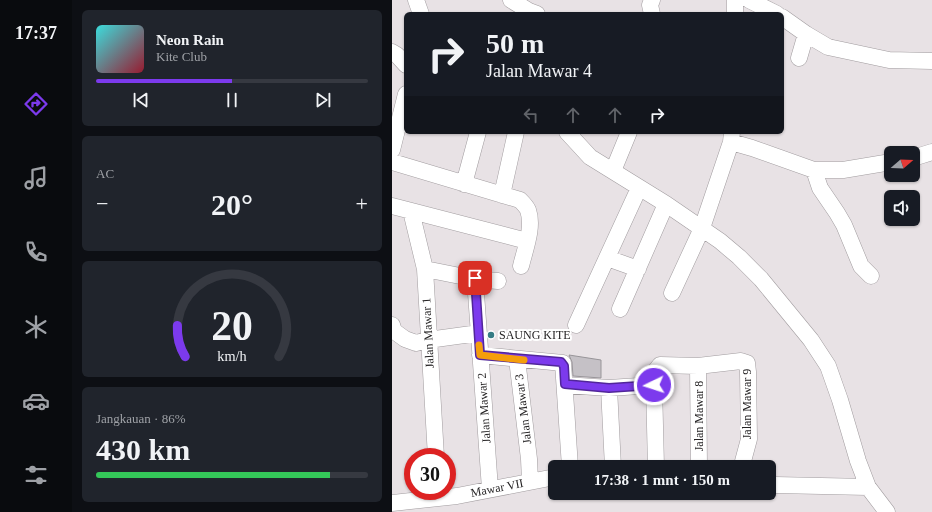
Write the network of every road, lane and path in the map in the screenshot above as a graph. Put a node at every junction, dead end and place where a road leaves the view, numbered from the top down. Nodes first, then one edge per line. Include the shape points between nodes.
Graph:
1 (416, 0) edge
2 (511, 0) edge
3 (652, 0) edge
4 (735, 0) edge
5 (749, 0) edge
6 (420, 12) edge
7 (529, 12) edge
8 (652, 12) edge
9 (735, 12) edge
10 (773, 12) edge
11 (784, 19) edge
12 (806, 34) junction
13 (392, 52) edge
14 (799, 58) dead end
15 (932, 61) edge
16 (404, 63) edge
17 (404, 102) edge
18 (477, 134) edge
19 (516, 134) edge
20 (569, 134) edge
21 (628, 134) edge
22 (732, 137) edge
23 (392, 150) edge
24 (932, 152) edge
25 (920, 156) edge
26 (392, 162) edge
27 (884, 163) edge
28 (814, 170) junction
29 (613, 171) junction
30 (464, 184) junction
31 (640, 188) junction
32 (502, 195) junction
33 (666, 204) junction
34 (392, 206) edge
35 (411, 211) junction
36 (702, 228) junction
37 (527, 240) junction
38 (608, 258) junction
39 (521, 266) dead end
40 (425, 268) junction
41 (638, 269) junction
42 (871, 276) dead end
43 (475, 278) junction
44 (498, 281) dead end
45 (672, 293) dead end
46 (620, 309) dead end
47 (392, 325) edge
48 (576, 325) dead end
49 (479, 333) junction
50 (428, 340) junction
51 (480, 355) junction
52 (517, 359) junction
53 (747, 363) joint
54 (698, 366) junction
55 (565, 384) junction
56 (654, 385) junction
57 (609, 388) junction
58 (435, 448) edge
59 (570, 460) edge
60 (613, 460) edge
61 (656, 460) edge
62 (699, 460) edge
63 (743, 460) edge
64 (548, 478) edge
65 (530, 481) junction
66 (776, 485) edge
67 (868, 487) junction
68 (490, 489) junction
69 (456, 496) edge
70 (418, 500) edge
71 (392, 503) edge
72 (887, 512) edge

1 - 6 street
2 - 7 street
3 - 8 street
4 - 9 street
5 - 10 street
11 - 12 street
12 - 14 street
12 - 15 street via 835,49 889,60
13 - 16 street
17 - 23 street
18 - 30 street
19 - 32 street
20 - 29 street via 590,157
21 - 29 street
22 - 28 street via 752,148
22 - 36 street
24 - 25 street
26 - 30 street
27 - 28 street via 843,170
28 - 42 street via 820,188 844,225 861,266
29 - 31 street
30 - 32 street
31 - 33 street
31 - 38 street
32 - 37 street via 520,200 527,208 530,218
33 - 36 street
33 - 41 street
34 - 35 street
35 - 37 street
35 - 40 street, Jalan Mawar 1
36 - 45 street
36 - 67 street via 762,279 811,340 828,366
37 - 39 street
38 - 41 street
38 - 48 street
40 - 43 street
40 - 50 street, Jalan Mawar 1
41 - 46 street
43 - 44 street
43 - 49 street, Jalan Mawar 2
47 - 50 street via 394,331 405,340 416,343
49 - 50 street
49 - 51 street, Jalan Mawar 2
50 - 58 street, Jalan Mawar 1
51 - 52 street
51 - 68 street, Jalan Mawar 2
52 - 55 street, Jalan Mawar 3 via 563,363
52 - 65 street, Jalan Mawar 3
53 - 54 street, Jalan Mawar 8 via 741,361
53 - 63 street, Jalan Mawar 9 via 749,439
54 - 56 street via 660,365 656,370
54 - 62 street, Jalan Mawar 8
55 - 57 street
55 - 59 street
56 - 57 street
56 - 61 street
57 - 60 street
64 - 65 street, Mawar VII
65 - 68 street, Mawar VII
66 - 67 street
67 - 72 street
68 - 69 street, Mawar VII
70 - 71 street, Mawar VII

